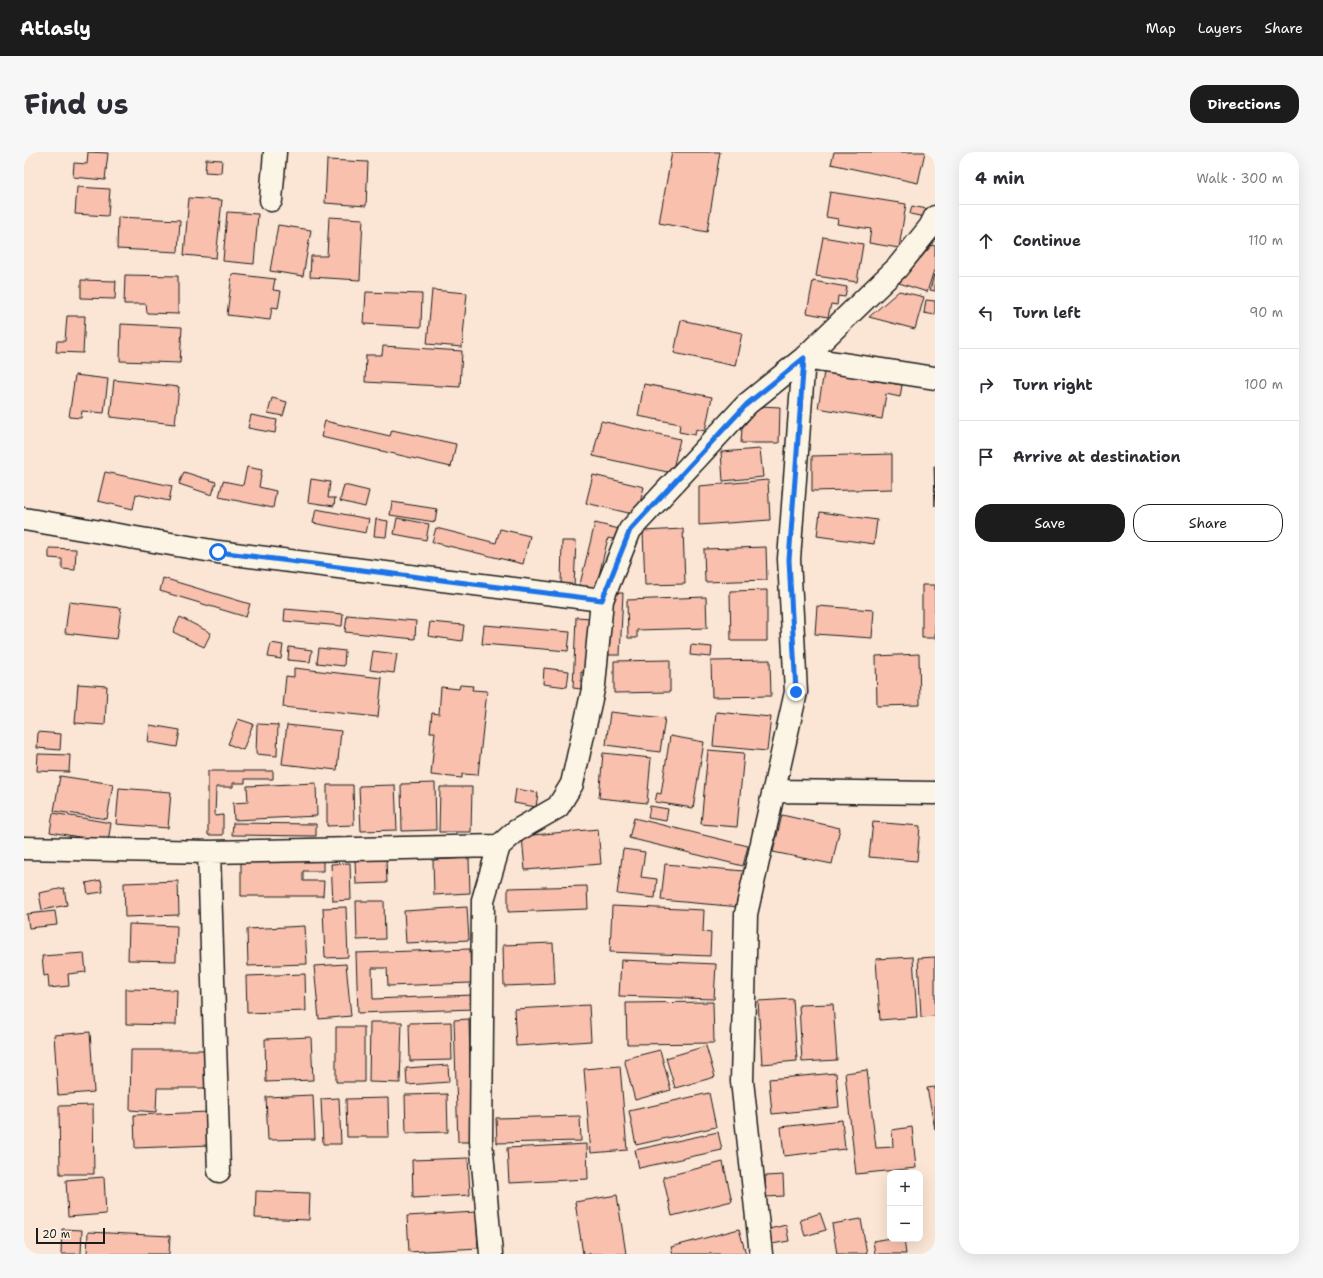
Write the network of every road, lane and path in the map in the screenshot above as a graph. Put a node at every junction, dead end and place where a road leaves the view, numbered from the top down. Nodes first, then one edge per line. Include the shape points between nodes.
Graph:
1 (275, 152) edge
2 (271, 200) dead end
3 (935, 217) edge
4 (804, 358) junction
5 (935, 378) edge
6 (24, 519) edge
7 (602, 600) junction
8 (774, 791) junction
9 (935, 793) edge
10 (499, 846) junction
11 (24, 848) edge
12 (209, 852) junction
13 (219, 1171) dead end
14 (491, 1254) edge
15 (761, 1254) edge

1 - 2 street
3 - 4 street via 897,268
4 - 5 street
4 - 7 street via 747,404 630,530
4 - 8 street via 789,560 796,692
6 - 7 street via 218,552
7 - 10 street via 594,685 572,784 558,807 516,831
8 - 9 street
8 - 15 street via 746,914 742,1081
10 - 12 street
10 - 14 street via 483,900 481,1141
11 - 12 street
12 - 13 street

